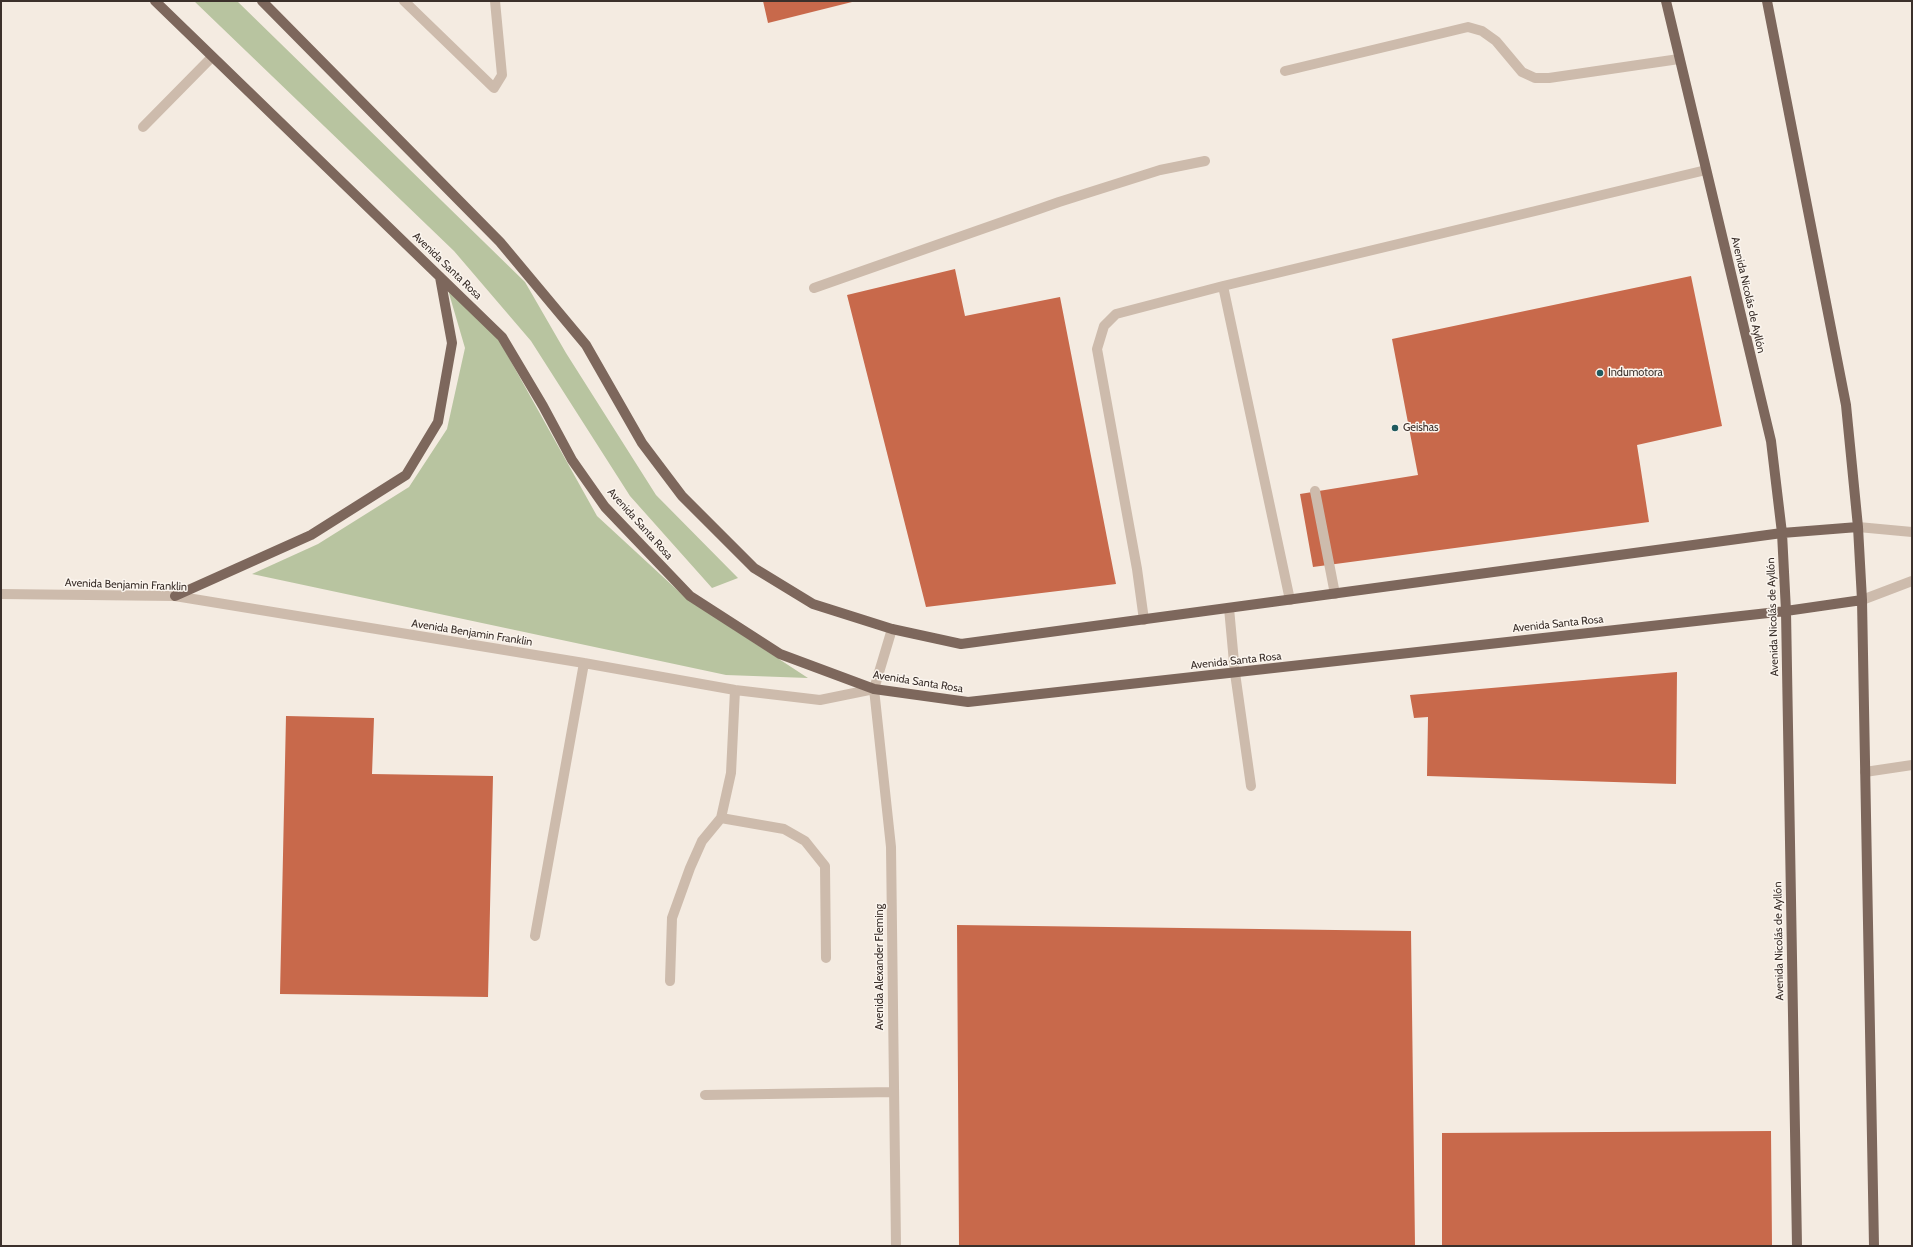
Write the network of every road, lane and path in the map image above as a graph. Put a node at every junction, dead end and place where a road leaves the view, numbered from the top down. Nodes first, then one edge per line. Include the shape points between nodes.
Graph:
1 (155, 1) edge
2 (262, 1) edge
3 (404, 1) edge
4 (495, 1) edge
5 (1666, 1) edge
6 (1767, 1) edge
7 (212, 57) junction
8 (1679, 58) junction
9 (1285, 71) dead end
10 (143, 127) dead end
11 (1205, 161) dead end
12 (1706, 170) junction
13 (440, 277) junction
14 (1223, 286) junction
15 (814, 288) dead end
16 (1315, 491) dead end
17 (1858, 527) junction
18 (1912, 532) edge
19 (1782, 533) junction
20 (1912, 581) edge
21 (1, 594) edge
22 (1335, 594) junction
23 (175, 596) junction
24 (1290, 600) junction
25 (1862, 600) junction
26 (1230, 608) junction
27 (1786, 611) junction
28 (1144, 620) junction
29 (892, 629) junction
30 (584, 663) junction
31 (1235, 673) junction
32 (874, 689) junction
33 (735, 690) junction
34 (1912, 765) edge
35 (1865, 772) junction
36 (1251, 786) dead end
37 (720, 818) junction
38 (535, 936) dead end
39 (826, 958) dead end
40 (670, 981) dead end
41 (893, 1092) junction
42 (705, 1095) dead end
43 (896, 1246) edge
44 (1797, 1246) edge
45 (1874, 1246) edge

1 - 7 main road, Avenida Santa Rosa
2 - 29 main road via 500,242 586,345 642,443 682,496 748,563 813,604
3 - 4 street via 494,88 502,75
5 - 8 main road, Avenida Nicolás de Ayllón
6 - 17 main road via 1846,405
7 - 10 street
7 - 13 main road, Avenida Santa Rosa
8 - 9 street via 1549,78 1534,78 1522,72 1496,41 1482,30 1468,27
8 - 12 main road, Avenida Nicolás de Ayllón
11 - 15 street via 1160,170 1059,202
12 - 14 street
12 - 19 main road, Avenida Nicolás de Ayllón via 1771,441
13 - 23 main road via 452,343 438,422 406,475 312,535
13 - 32 main road, Avenida Santa Rosa via 502,337 572,460 605,507 690,596 780,654
14 - 24 street
14 - 28 street via 1116,314 1104,326 1097,350
16 - 22 street
17 - 18 street
17 - 19 main road
17 - 25 main road
19 - 22 main road
19 - 27 main road, Avenida Nicolás de Ayllón
20 - 25 street, Avenida Santa Rosa
21 - 23 street, Avenida Benjamin Franklin
22 - 24 main road
23 - 30 street, Avenida Benjamin Franklin
24 - 26 main road
25 - 27 main road, Avenida Santa Rosa
25 - 35 main road
26 - 28 main road
26 - 31 street
27 - 31 main road, Avenida Santa Rosa
27 - 44 main road, Avenida Nicolás de Ayllón
28 - 29 main road via 961,644
29 - 32 street
30 - 33 street, Avenida Benjamin Franklin
30 - 38 street
31 - 32 main road, Avenida Santa Rosa via 968,702
31 - 36 street
32 - 33 street, Avenida Benjamin Franklin via 820,700
32 - 41 street, Avenida Alexander Fleming via 891,847
33 - 37 street via 731,772
34 - 35 street
35 - 45 main road
37 - 39 street via 784,829 805,841 824,866
37 - 40 street via 702,841 672,918
41 - 42 street
41 - 43 street, Avenida Alexander Fleming

